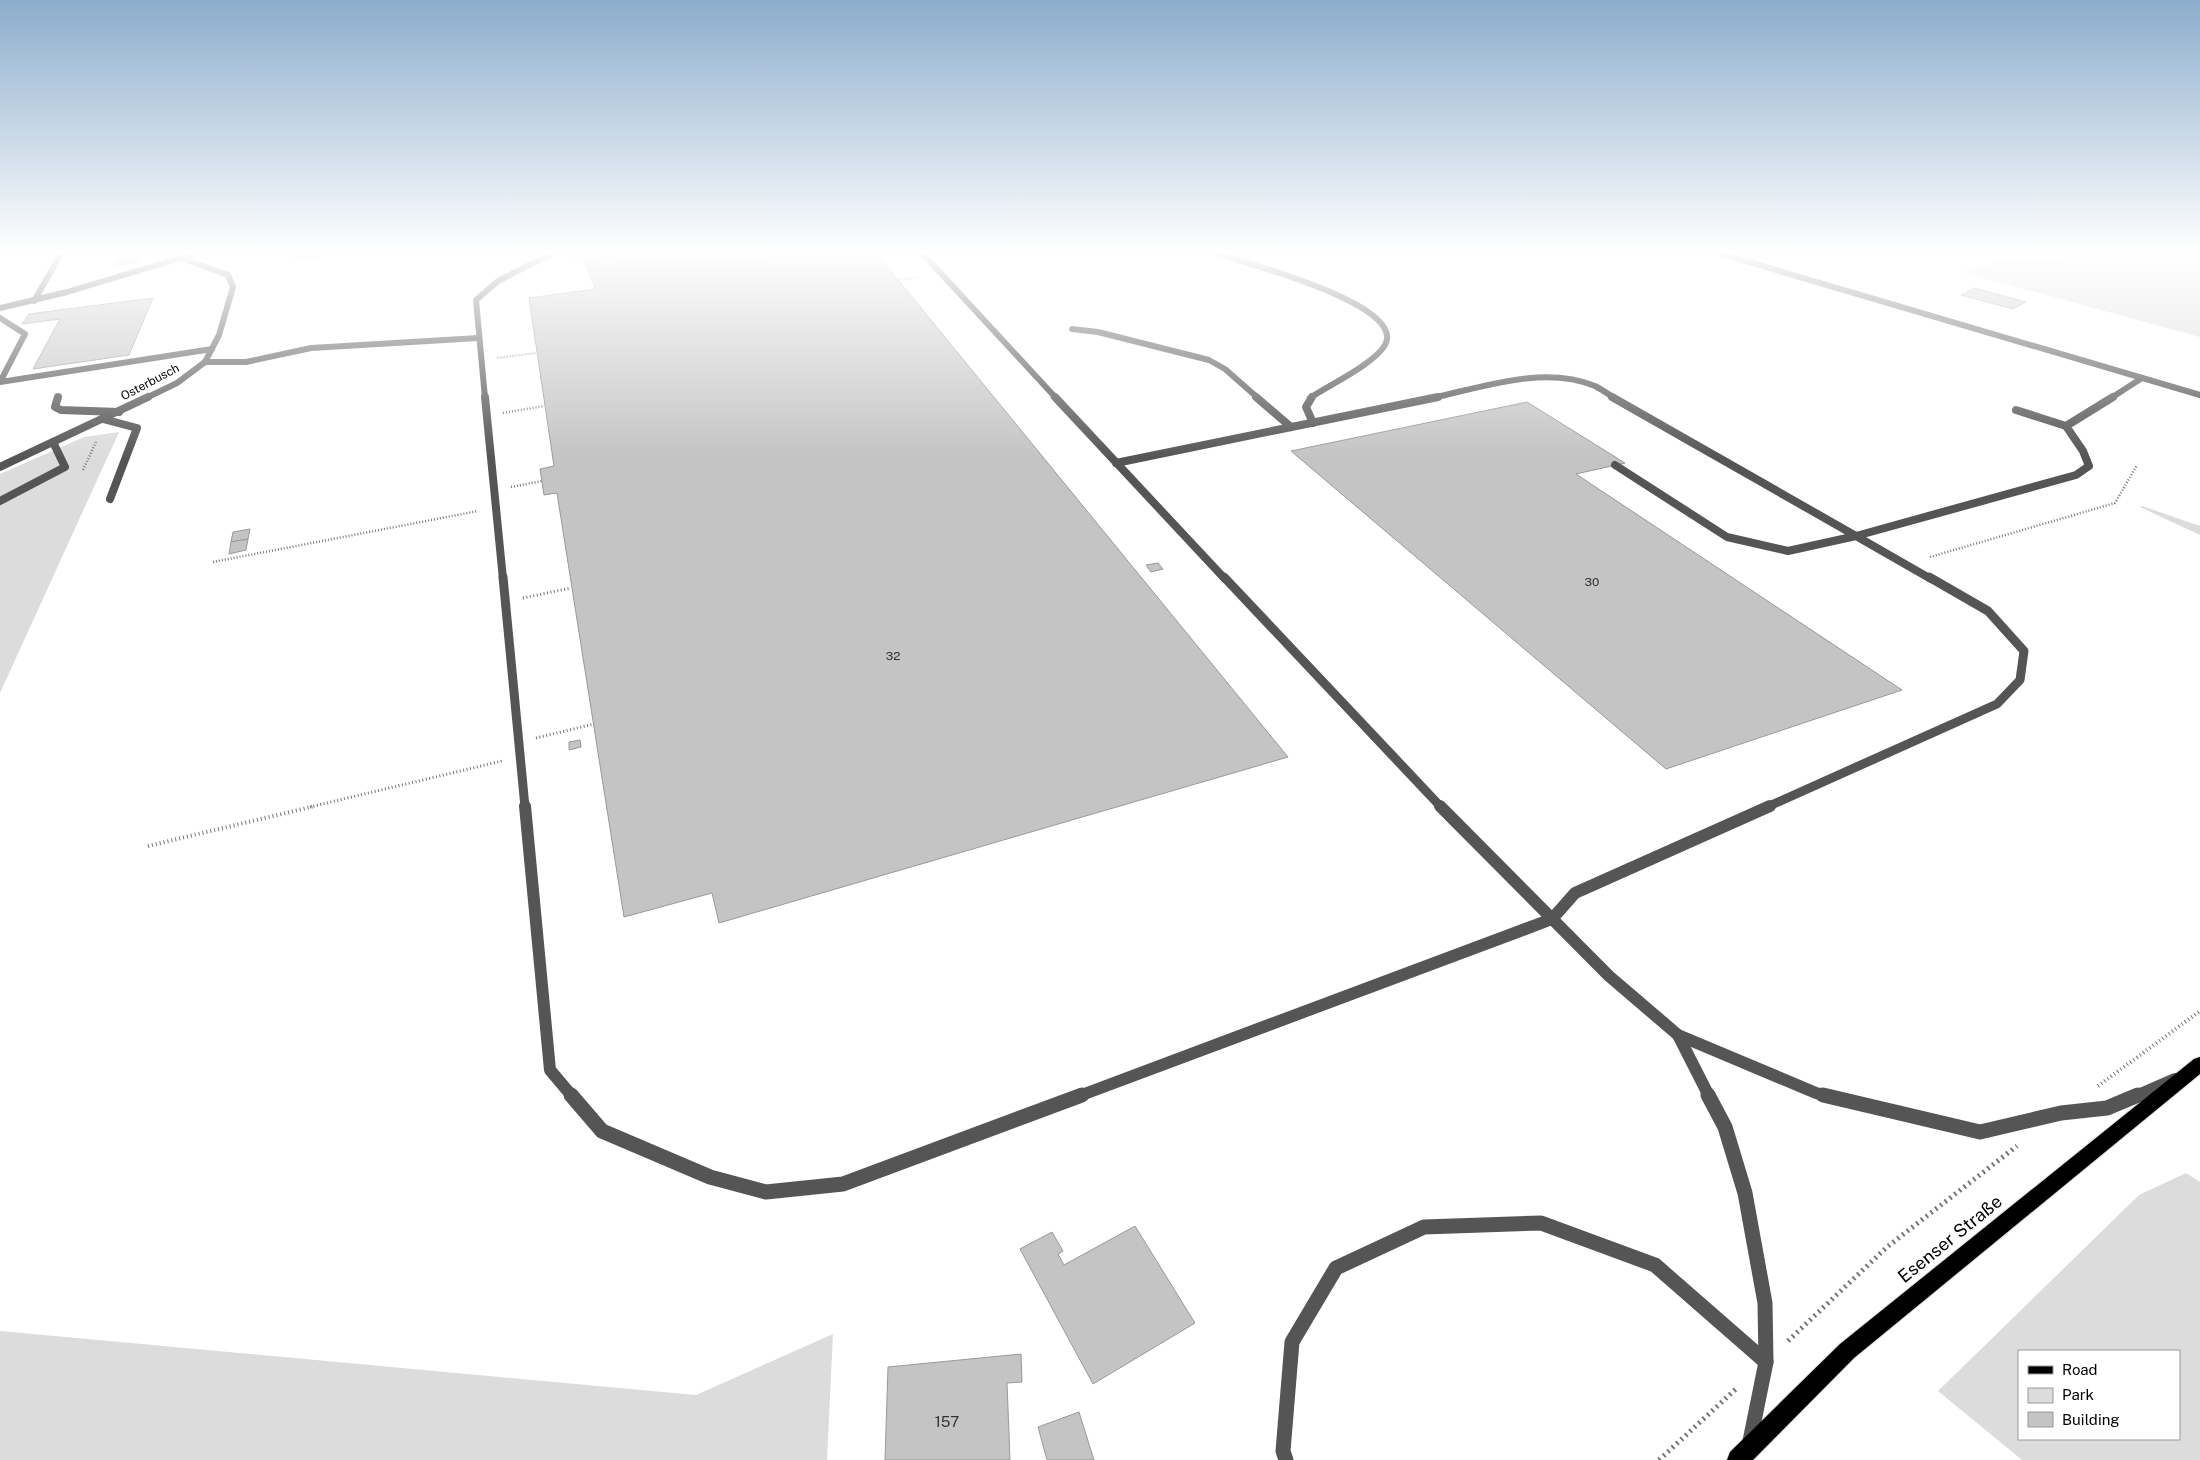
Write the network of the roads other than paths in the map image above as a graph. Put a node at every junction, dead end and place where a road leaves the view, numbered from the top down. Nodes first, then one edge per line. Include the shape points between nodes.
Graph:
1 (6, 322) edge
2 (223, 322) edge
3 (477, 322) edge
4 (986, 322) edge
5 (1381, 322) edge
6 (1953, 322) edge
7 (1072, 329) dead end
8 (478, 338) junction
9 (212, 349) junction
10 (205, 362) junction
11 (2142, 378) junction
12 (2200, 395) edge
13 (58, 396) dead end
14 (2016, 410) dead end
15 (119, 412) junction
16 (103, 419) junction
17 (1313, 423) junction
18 (2066, 426) junction
19 (1291, 427) junction
20 (53, 442) junction
21 (1116, 463) junction
22 (1614, 465) dead end
23 (0, 466) edge
24 (110, 499) dead end
25 (0, 501) edge
26 (1856, 536) junction
27 (1552, 919) junction
28 (1678, 1035) junction
29 (2194, 1069) edge
30 (1766, 1362) junction
31 (1743, 1455) edge
32 (1286, 1460) edge

1 - 9 street via 25,334 0,382
2 - 9 street, Osterbusch
3 - 8 street
4 - 21 street
5 - 17 street via 1388,333 1385,346 1372,359 1310,398 1306,407
6 - 11 street
7 - 19 street via 1106,334 1209,360 1225,369
8 - 10 street via 311,348 246,362
8 - 27 street via 550,1070 602,1131 710,1177 766,1192 843,1184
9 - 10 street, Osterbusch
10 - 15 street, Osterbusch via 177,383
11 - 12 street
11 - 18 street
13 - 15 street via 54,406 60,410
14 - 18 street
15 - 16 street, Osterbusch
16 - 20 street, Osterbusch
16 - 24 street via 137,428
17 - 19 street
17 - 26 street via 1528,378 1558,378 1594,386
18 - 26 street via 2089,466 2076,475
19 - 21 street
20 - 23 street, Osterbusch
20 - 25 street via 65,467
21 - 27 street via 1459,826
22 - 26 street via 1727,537 1788,551
26 - 27 street via 1988,611 2024,651 2020,680 1997,704 1575,893
27 - 28 street via 1609,976
28 - 29 street via 1816,1093 1980,1132 2061,1113 2107,1108
28 - 30 street via 1725,1127 1745,1192 1765,1303
29 - 31 main road, Esenser Straße via 1847,1350
30 - 31 street
30 - 32 street via 1655,1265 1542,1223 1424,1227 1336,1268 1292,1342 1283,1451

